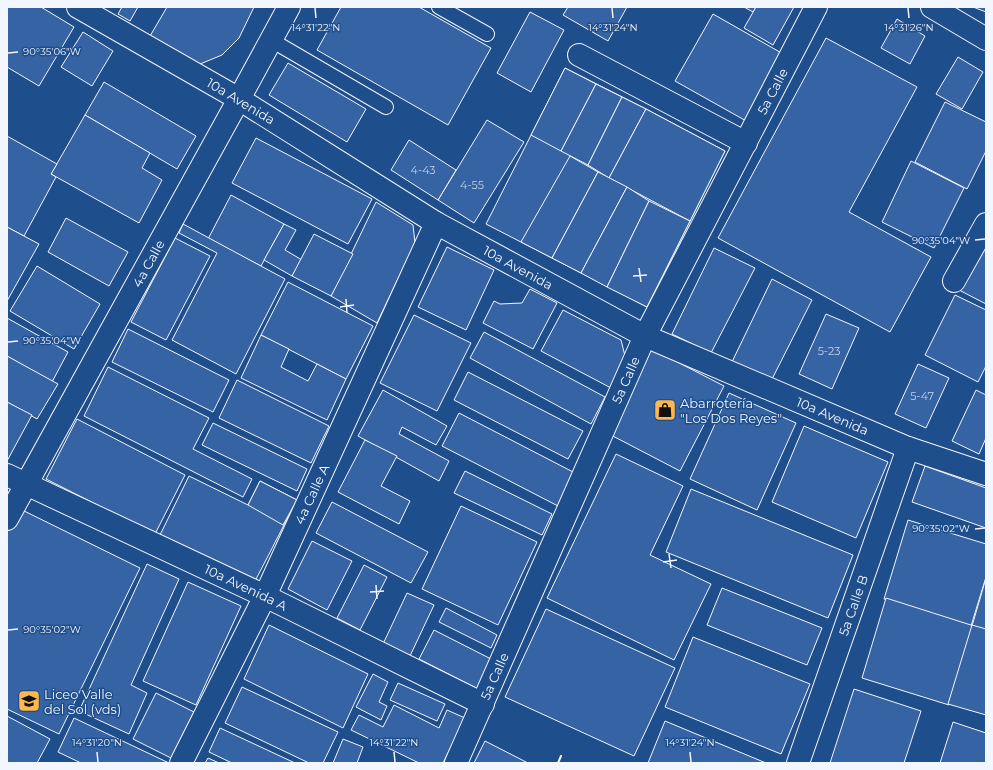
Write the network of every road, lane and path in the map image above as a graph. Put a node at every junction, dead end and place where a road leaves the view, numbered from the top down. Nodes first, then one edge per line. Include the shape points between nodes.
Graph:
1 (78, 7) edge
2 (289, 7) edge
3 (439, 7) edge
4 (816, 7) edge
5 (932, 7) edge
6 (487, 34) dead end
7 (986, 39) edge
8 (271, 40) junction
9 (579, 55) dead end
10 (239, 99) junction
11 (386, 107) dead end
12 (746, 143) junction
13 (436, 223) junction
14 (986, 224) edge
15 (954, 281) dead end
16 (645, 336) junction
17 (908, 448) junction
18 (7, 474) edge
19 (986, 474) edge
20 (26, 484) junction
21 (7, 519) edge
22 (265, 596) junction
23 (483, 704) junction
24 (181, 763) edge
25 (456, 763) edge
26 (798, 763) edge

1 - 10 street, 10a Avenida
2 - 8 street, 4a Calle
3 - 6 lane
4 - 12 street, 5a Calle
5 - 7 street
8 - 10 street, 4a Calle
8 - 11 lane
9 - 12 street
10 - 13 street, 10a Avenida
10 - 20 street, 4a Calle
12 - 16 street, 5a Calle
13 - 16 street, 10a Avenida
13 - 22 street, 4a Calle A
14 - 15 street
16 - 17 street, 10a Avenida
16 - 23 street, 5a Calle
17 - 19 street, 10a Avenida
17 - 26 street, 5a Calle B
18 - 20 street, 10a Avenida A
20 - 21 street, 4a Calle
20 - 22 street, 10a Avenida A
22 - 23 street, 10a Avenida A
22 - 24 street, 4a Calle A
23 - 25 street, 5a Calle

